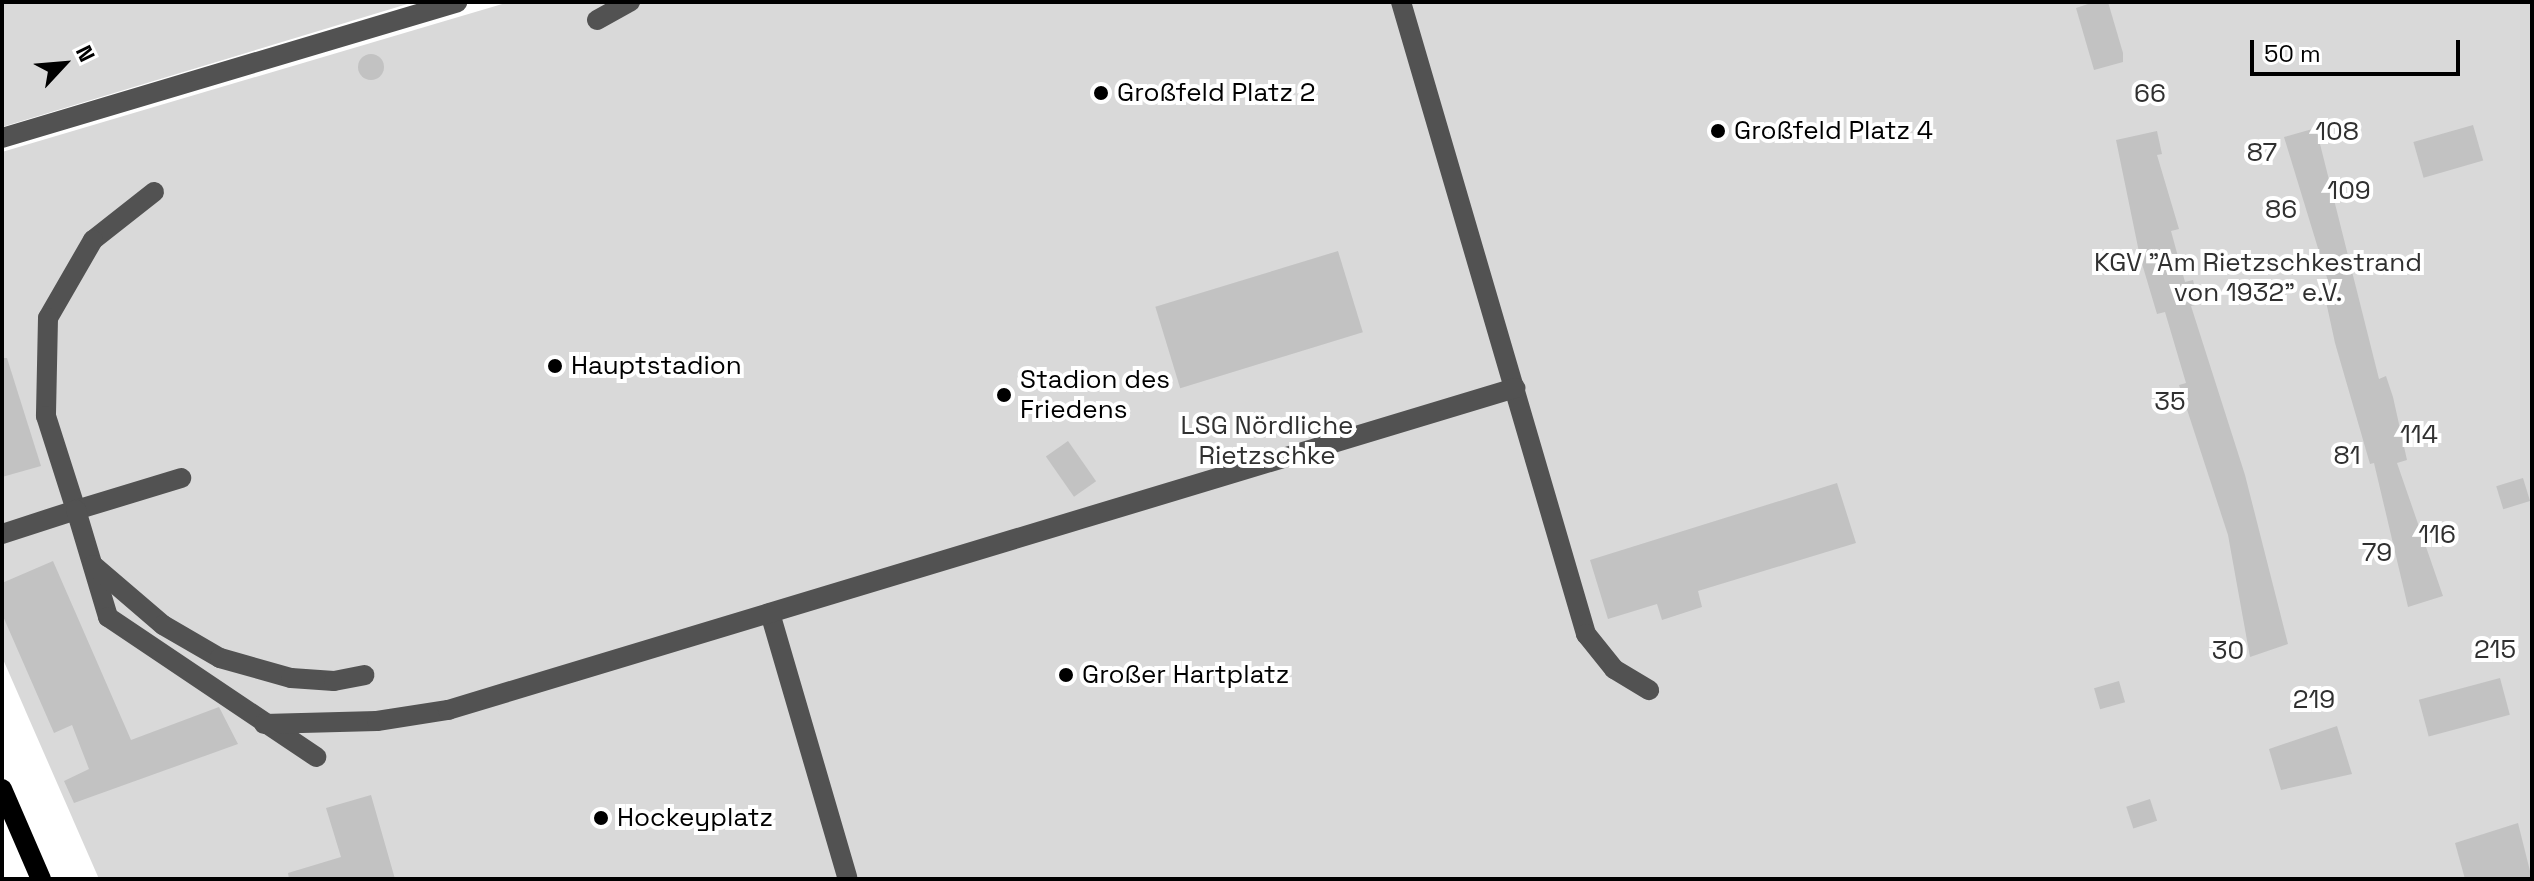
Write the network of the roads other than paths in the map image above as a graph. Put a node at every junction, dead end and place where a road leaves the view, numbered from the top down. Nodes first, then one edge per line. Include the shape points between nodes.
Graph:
1 (457, 2) edge
2 (630, 2) edge
3 (1401, 2) edge
4 (597, 20) dead end
5 (2, 138) edge
6 (154, 192) dead end
7 (1515, 388) junction
8 (181, 478) dead end
9 (76, 510) junction
10 (2, 534) edge
11 (93, 565) junction
12 (770, 613) junction
13 (364, 675) dead end
14 (1649, 690) dead end
15 (264, 724) junction
16 (316, 757) dead end
17 (2, 789) edge
18 (847, 877) dead end
19 (41, 879) edge

1 - 5 street
2 - 4 street
3 - 7 street
6 - 9 street via 93,240 48,318 46,416
7 - 12 street
7 - 14 street via 1586,634 1614,669
8 - 9 street
9 - 10 street
9 - 11 street
11 - 13 street via 163,625 220,658 291,678 334,681
11 - 15 street via 108,617
12 - 15 street via 448,710 377,721
12 - 18 street
15 - 16 street
17 - 19 main road

